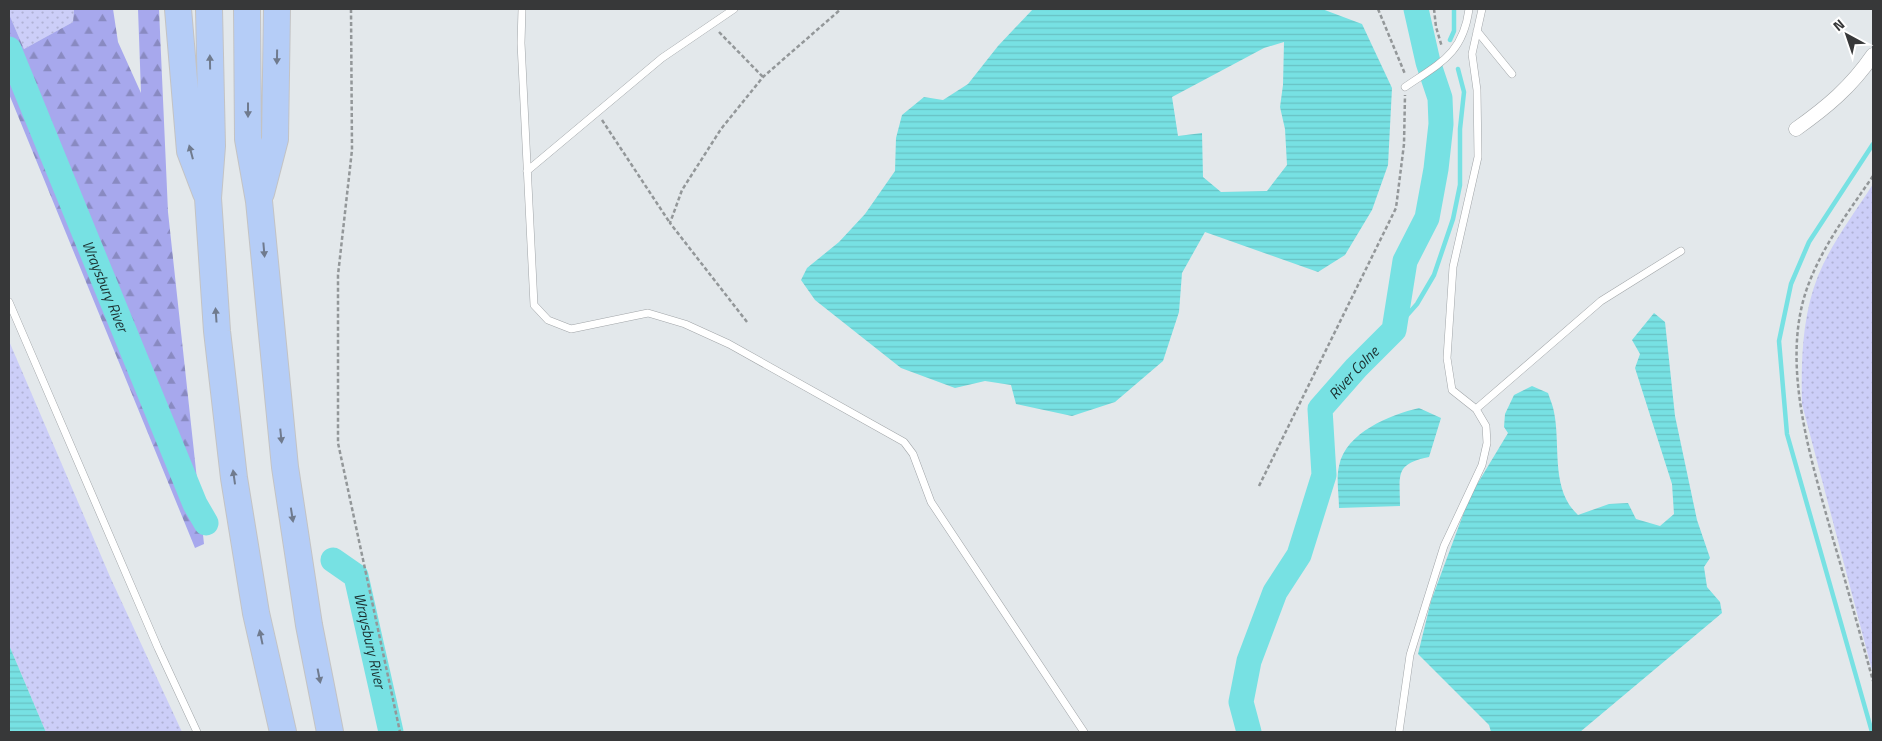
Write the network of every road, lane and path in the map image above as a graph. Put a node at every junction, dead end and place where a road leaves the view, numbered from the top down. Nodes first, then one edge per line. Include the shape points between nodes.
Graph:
1 (178, 9) edge
2 (209, 9) edge
3 (247, 9) edge
4 (277, 9) edge
5 (351, 9) edge
6 (522, 9) edge
7 (734, 9) edge
8 (841, 9) edge
9 (1378, 9) edge
10 (1434, 9) edge
11 (1469, 9) edge
12 (1482, 9) edge
13 (711, 24) junction
14 (1477, 31) junction
15 (1873, 55) edge
16 (1449, 56) junction
17 (1512, 74) dead end
18 (763, 77) junction
19 (1405, 86) junction
20 (597, 112) junction
21 (1796, 129) dead end
22 (527, 171) junction
23 (1873, 176) edge
24 (208, 198) junction
25 (259, 201) junction
26 (670, 224) junction
27 (1681, 251) dead end
28 (9, 302) edge
29 (747, 322) dead end
30 (1476, 409) junction
31 (1259, 486) dead end
32 (1873, 681) edge
33 (197, 732) edge
34 (283, 732) edge
35 (330, 732) edge
36 (400, 732) edge
37 (1084, 732) edge
38 (1399, 732) edge

24 -> 1 highway via 190,151
24 -> 2 highway via 212,146
3 -> 25 highway via 248,139
4 -> 25 highway via 275,139
5 - 36 path via 352,150 338,275 338,443
6 - 22 lane
7 - 13 lane
8 - 18 path
9 - 19 path via 1405,74
10 - 16 path via 1439,41
11 - 16 lane via 1466,28
12 - 14 lane
13 - 18 path
13 - 20 lane via 662,58
14 - 17 lane
14 - 30 lane via 1472,54 1477,90 1478,157 1454,260 1446,358 1452,390
15 - 21 street via 1831,104
16 - 19 lane
18 - 26 path via 711,144 682,190
19 - 31 path via 1404,144 1396,208
20 - 22 lane
20 - 26 path
22 - 37 lane via 534,305 548,320 571,329 648,312 685,324 744,352 904,442 913,454 931,502
23 - 32 path via 1828,241 1808,284 1800,316 1796,365 1799,404
34 -> 24 highway via 256,613 234,478 217,331
25 -> 35 highway via 285,467 309,625
26 - 29 path
27 - 30 lane via 1601,301
28 - 33 lane
30 - 38 lane via 1486,426 1487,443 1482,465 1444,546 1410,655

